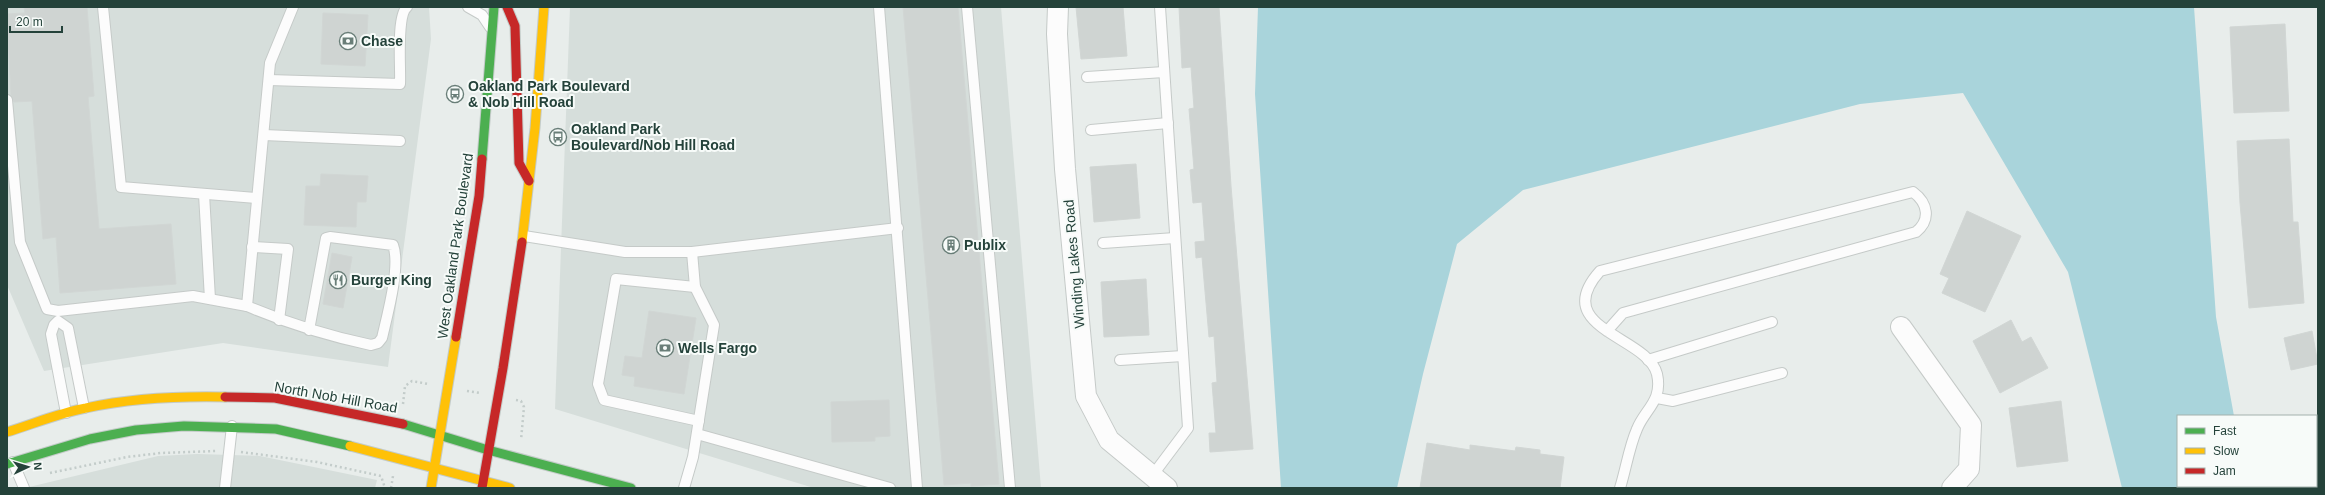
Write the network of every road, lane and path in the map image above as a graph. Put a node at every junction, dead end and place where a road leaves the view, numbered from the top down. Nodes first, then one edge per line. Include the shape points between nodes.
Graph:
1 (103, 7) edge
2 (294, 7) edge
3 (407, 7) edge
4 (468, 7) edge
5 (494, 7) edge
6 (507, 7) edge
7 (544, 7) edge
8 (879, 7) edge
9 (967, 7) edge
10 (1058, 7) edge
11 (1160, 7) edge
12 (493, 32) junction
13 (1164, 72) junction
14 (1087, 78) dead end
15 (269, 80) junction
16 (7, 100) edge
17 (1168, 123) junction
18 (1091, 130) dead end
19 (264, 134) junction
20 (400, 141) dead end
21 (531, 184) junction
22 (204, 194) junction
23 (257, 198) junction
24 (898, 228) junction
25 (524, 236) junction
26 (1175, 238) junction
27 (1103, 243) dead end
28 (252, 247) junction
29 (692, 252) junction
30 (695, 287) junction
31 (210, 299) junction
32 (247, 306) junction
33 (58, 316) junction
34 (279, 320) junction
35 (1772, 322) dead end
36 (1901, 327) dead end
37 (309, 330) junction
38 (1608, 331) junction
39 (1183, 356) junction
40 (1120, 360) dead end
41 (1648, 360) junction
42 (1782, 373) dead end
43 (1657, 398) junction
44 (84, 408) junction
45 (66, 413) junction
46 (699, 421) junction
47 (232, 426) junction
48 (7, 432) edge
49 (697, 434) junction
50 (441, 435) junction
51 (488, 450) junction
52 (229, 451) junction
53 (10, 463) edge
54 (435, 468) junction
55 (1152, 476) junction
56 (483, 484) edge
57 (23, 485) edge
58 (224, 488) edge
59 (385, 488) edge
60 (431, 488) edge
61 (510, 488) edge
62 (630, 488) edge
63 (684, 488) edge
64 (890, 488) edge
65 (917, 488) edge
66 (1010, 488) edge
67 (1167, 488) edge
68 (1620, 488) edge
69 (1952, 488) edge

1 - 22 lane via 121,187
2 - 15 lane via 270,63
3 - 15 lane via 401,23 400,84
4 - 12 lane via 482,15
5 - 12 main road, West Oakland Park Boulevard
6 - 21 main road via 516,26 519,163
7 - 21 main road via 541,78
8 - 24 lane
9 - 66 lane
10 - 55 street, Winding Lakes Road via 1057,34 1065,169 1086,396 1109,440
11 - 13 lane
12 - 50 main road, West Oakland Park Boulevard via 479,196
13 - 14 lane
13 - 17 lane
15 - 19 lane
16 - 33 lane via 20,242 47,309
17 - 18 lane
17 - 26 lane
19 - 20 lane
19 - 23 lane
21 - 25 main road
22 - 23 lane
22 - 31 lane
23 - 28 lane
24 - 29 lane
24 - 65 lane
25 - 29 lane via 625,252
25 - 51 main road
26 - 27 lane
26 - 39 lane
28 - 32 lane
28 - 34 lane via 288,249
29 - 30 lane
30 - 46 lane via 714,325
30 - 46 lane via 616,279 598,384 604,400
31 - 32 lane
31 - 33 lane via 192,296
32 - 34 lane
33 - 44 lane via 68,328
33 - 45 lane via 51,334
34 - 37 lane
35 - 41 lane
36 - 69 street via 1971,425 1969,469
37 - 37 lane via 371,345 378,343 382,338 391,293 396,254 393,245 330,236 326,238
38 - 38 lane via 1623,313 1916,232 1923,226 1927,214 1923,199 1913,192 1600,271 1590,282 1585,304 1598,325
38 - 41 lane
39 - 40 lane
39 - 55 lane via 1188,428
41 - 43 lane via 1657,374
42 - 43 lane via 1673,401
43 - 68 lane via 1637,429
44 - 45 main road, North Nob Hill Road
44 - 50 main road, North Nob Hill Road via 138,399 182,396 275,398 404,424
45 - 48 main road, North Nob Hill Road
46 - 49 lane
47 - 52 lane
47 - 53 main road via 136,430 90,439
47 - 54 main road via 276,429
49 - 63 lane via 694,457
49 - 64 lane
50 - 51 main road, North Nob Hill Road
50 - 54 main road, West Oakland Park Boulevard
51 - 56 main road
51 - 62 main road, North Nob Hill Road
52 - 57 path via 127,457 36,475
52 - 58 lane
52 - 59 path via 317,462 381,476
53 - 57 lane
54 - 56 main road
54 - 60 main road, West Oakland Park Boulevard
55 - 67 street, Winding Lakes Road
56 - 61 main road

